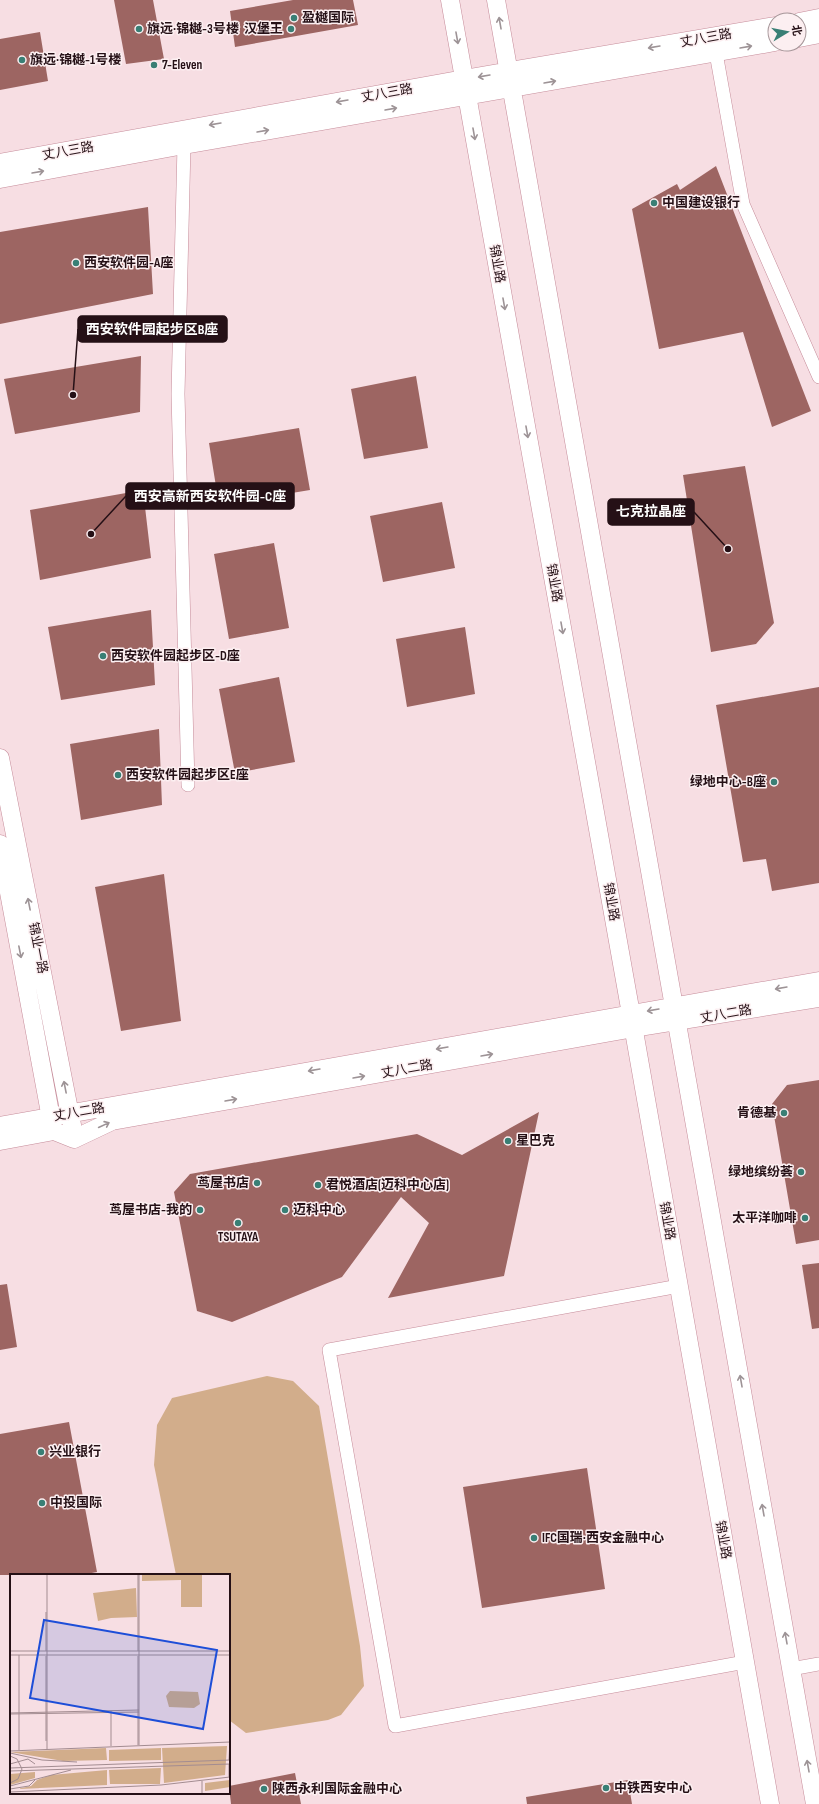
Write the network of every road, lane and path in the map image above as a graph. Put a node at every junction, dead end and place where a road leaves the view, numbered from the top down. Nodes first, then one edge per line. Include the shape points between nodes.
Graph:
1 (450, 0) edge
2 (496, 0) edge
3 (819, 18) edge
4 (807, 20) edge
5 (767, 27) edge
6 (819, 34) edge
7 (807, 36) edge
8 (767, 43) edge
9 (716, 53) junction
10 (508, 72) junction
11 (465, 88) junction
12 (511, 89) junction
13 (184, 145) junction
14 (0, 163) edge
15 (0, 179) edge
16 (819, 377) edge
17 (0, 758) edge
18 (188, 785) dead end
19 (4, 846) edge
20 (819, 981) edge
21 (819, 998) edge
22 (676, 1014) junction
23 (632, 1021) junction
24 (70, 1113) junction
25 (53, 1124) junction
26 (0, 1126) edge
27 (74, 1139) junction
28 (0, 1141) edge
29 (679, 1286) junction
30 (745, 1662) junction
31 (819, 1664) edge
32 (791, 1669) junction
33 (770, 1804) edge
34 (815, 1804) edge

1 -> 11 street, 锦业路
10 -> 2 street
3 - 4 street
5 -> 10 street, 丈八三路
6 - 7 street
9 -> 8 street, 丈八三路
12 -> 9 street, 丈八三路
9 - 16 street via 743,204
10 -> 11 street, 丈八三路
10 - 12 street
11 - 12 street, 丈八三路
13 -> 11 street, 丈八三路
11 -> 14 street, 丈八三路
11 -> 23 street, 锦业路
12 - 22 street
15 -> 13 street, 丈八三路
13 - 18 street via 178,394
17 - 19 street, 锦业一路
24 -> 19 street, 锦业一路
19 -> 25 street, 锦业一路
20 -> 22 street, 丈八二路
21 - 22 street, 丈八二路
22 - 23 street, 丈八二路
32 -> 22 street
23 -> 24 street, 丈八二路
27 -> 23 street, 丈八二路 via 112,1121
23 - 29 street, 锦业路
24 - 25 street, 丈八二路
24 - 27 street, 锦业一路
25 - 26 street, 丈八二路
25 - 27 street, 丈八二路
25 - 28 street, 丈八二路
29 - 30 street, 锦业路
29 - 30 street via 329,1350 334,1381 395,1726
30 - 33 street, 锦业路
31 - 32 street
34 -> 32 street

